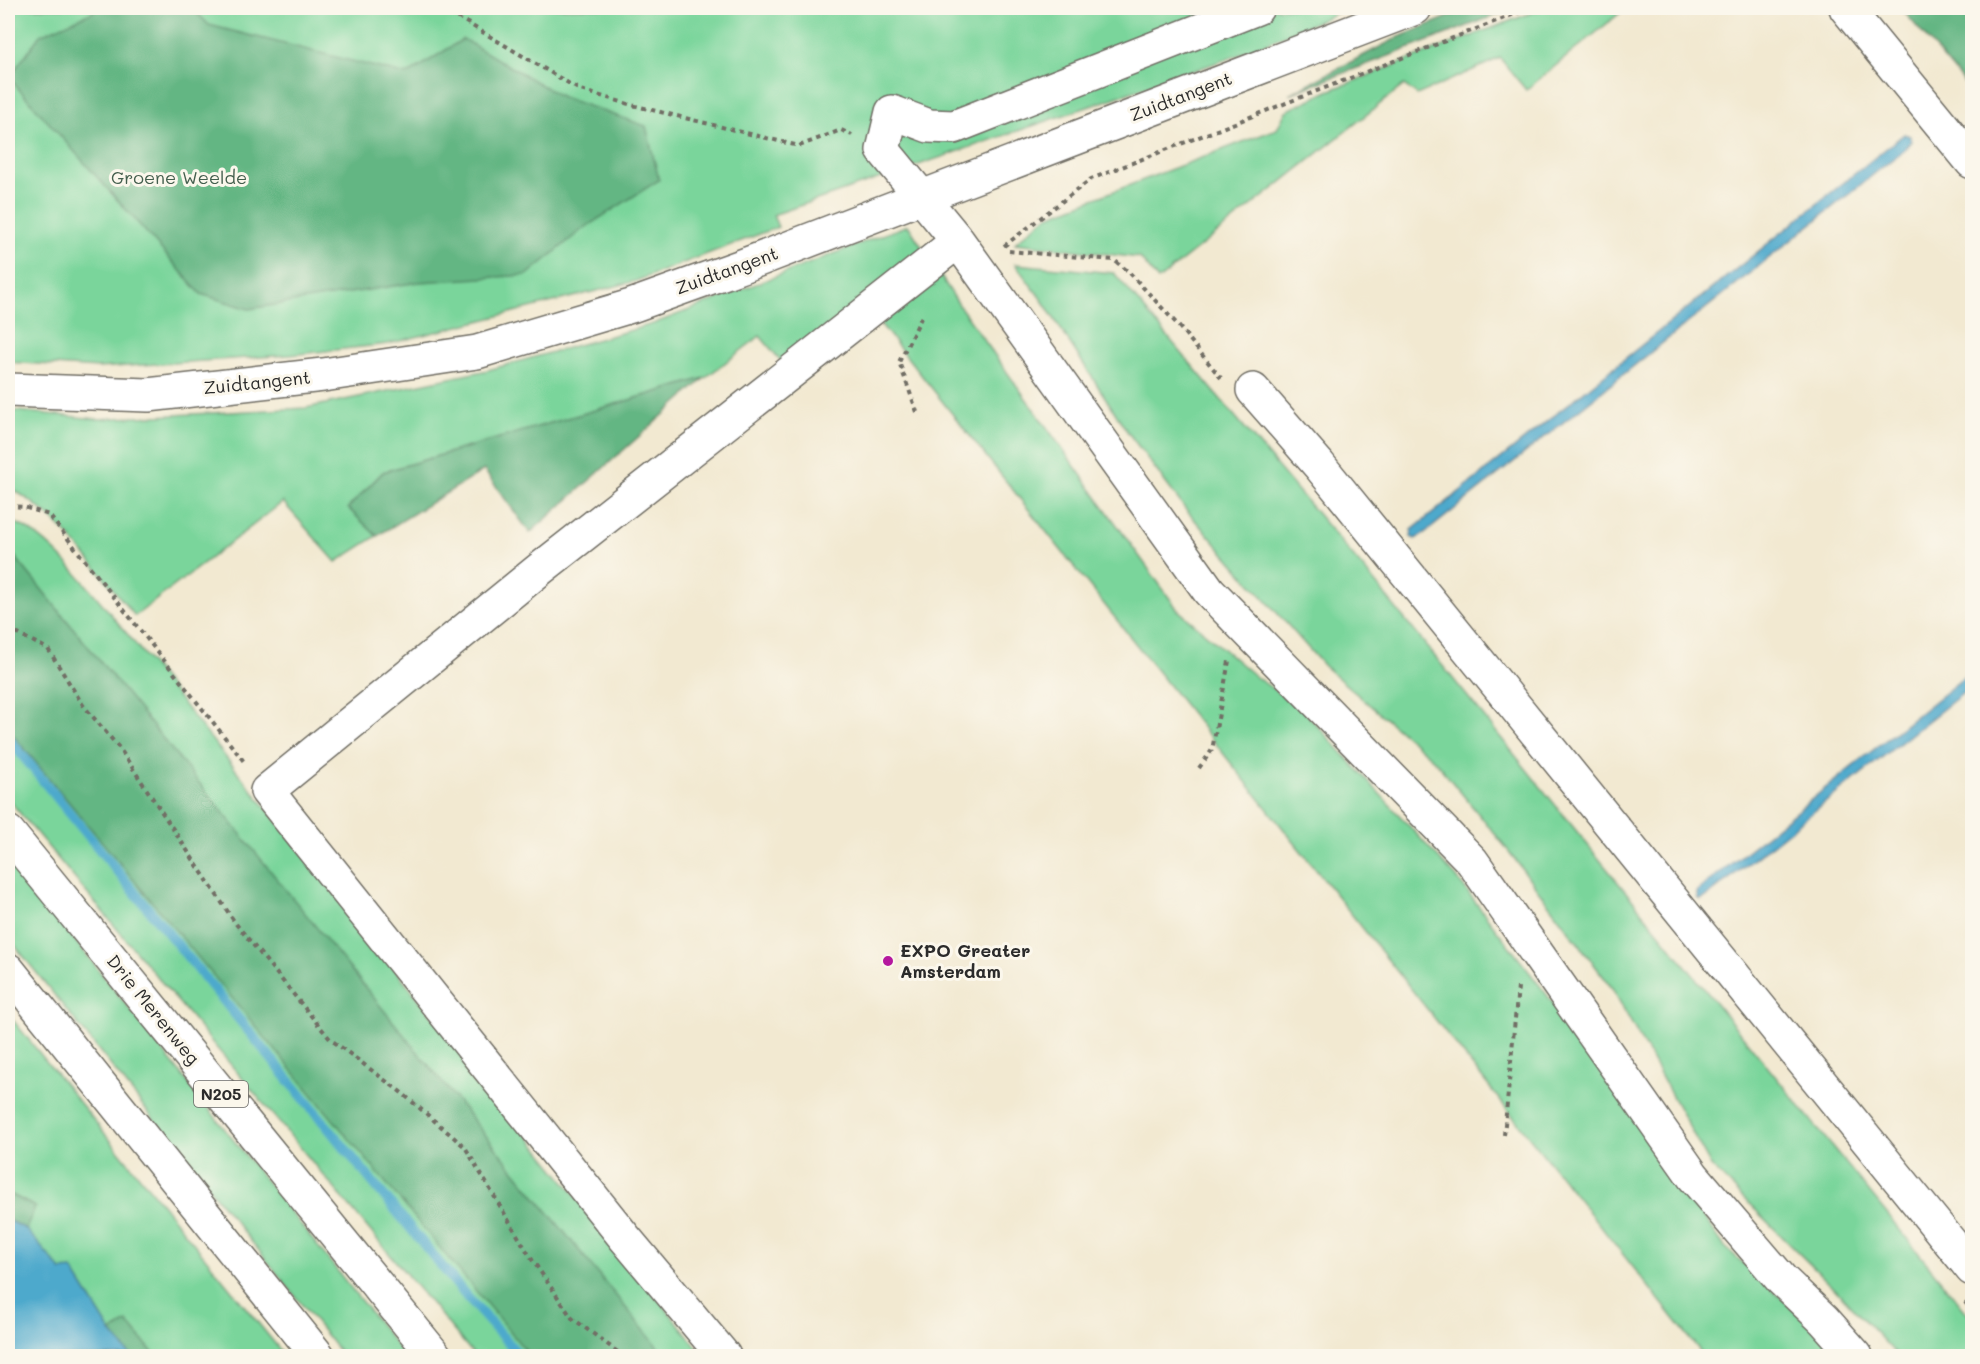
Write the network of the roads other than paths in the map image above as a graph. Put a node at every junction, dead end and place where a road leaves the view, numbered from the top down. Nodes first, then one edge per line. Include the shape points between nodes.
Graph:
1 (1257, 8) edge
2 (1415, 8) edge
3 (1846, 8) edge
4 (1972, 162) edge
5 (922, 197) junction
6 (958, 241) junction
7 (8, 390) edge
8 (1253, 390) dead end
9 (8, 832) edge
10 (8, 970) edge
11 (1972, 1269) edge
12 (318, 1356) edge
13 (435, 1356) edge
14 (724, 1356) edge
15 (1856, 1356) edge

1 - 5 main road via 954,127 929,126 892,112 883,150
2 - 5 main road, Zuidtangent
3 - 4 main road
5 - 6 main road
5 - 7 main road, Zuidtangent via 631,306 477,352 148,395
6 - 14 main road via 550,561 267,791
6 - 15 main road via 1209,591 1472,861 1693,1176 1782,1280
8 - 11 main road via 1319,465
9 - 13 main road, Drie Merenweg / N205
10 - 12 main road

